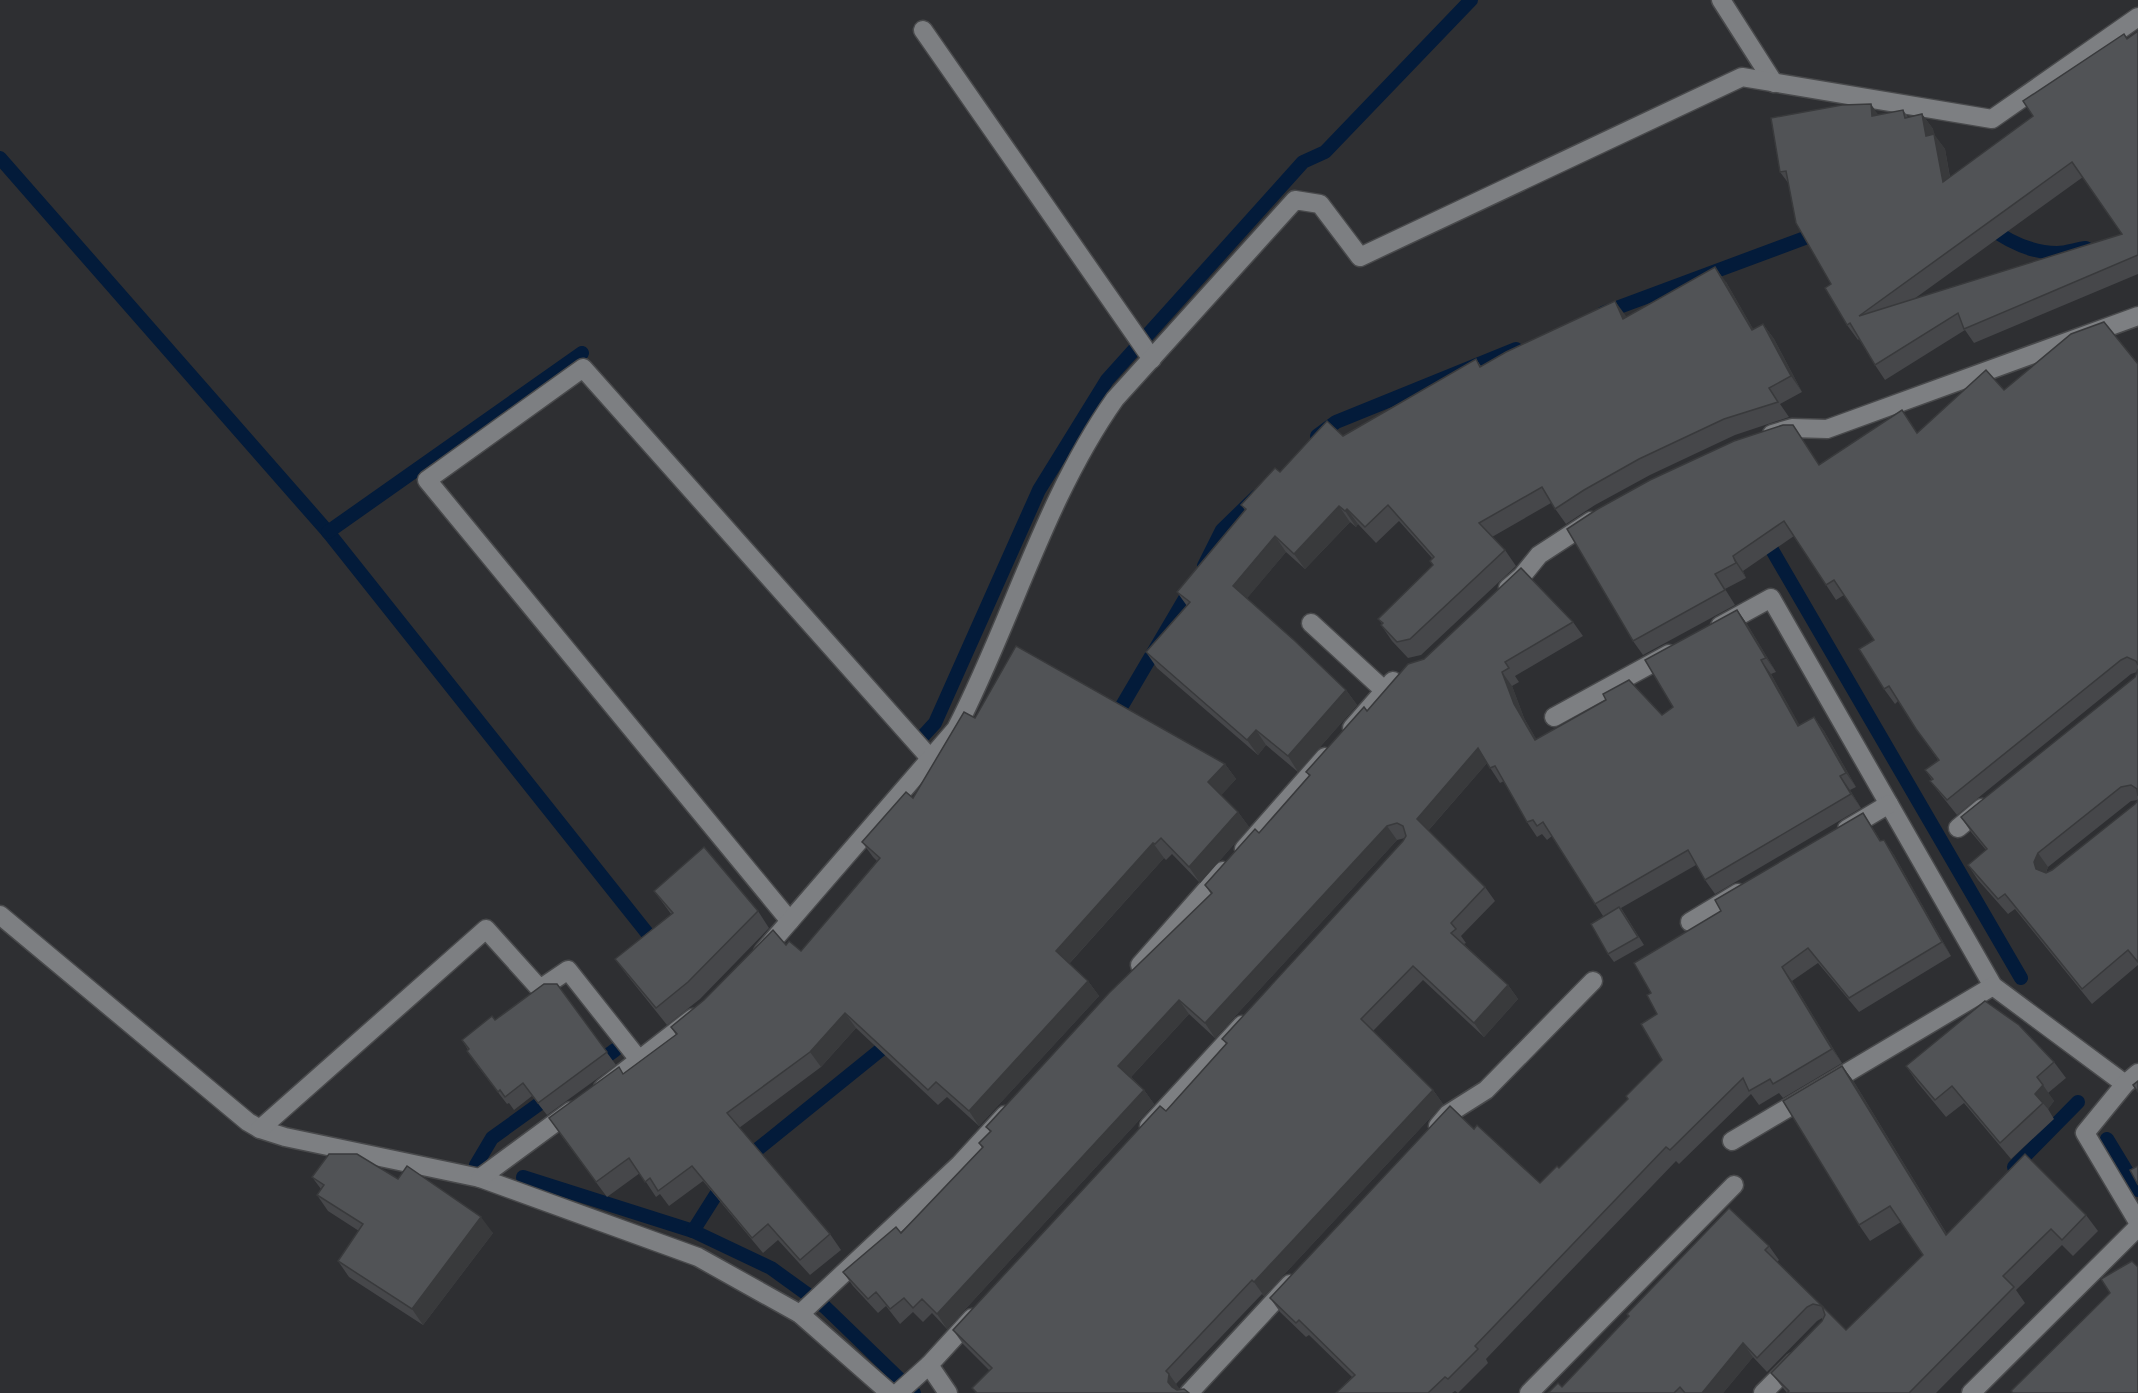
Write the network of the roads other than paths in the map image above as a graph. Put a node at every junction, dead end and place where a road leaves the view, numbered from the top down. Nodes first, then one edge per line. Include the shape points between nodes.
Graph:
1 (1721, 0) edge
2 (2138, 17) edge
3 (922, 30) dead end
4 (1774, 83) junction
5 (2138, 316) edge
6 (1149, 355) junction
7 (1761, 438) edge
8 (1609, 510) edge
9 (1496, 600) edge
10 (1311, 623) dead end
11 (1709, 632) edge
12 (1688, 643) edge
13 (1404, 670) edge
14 (1384, 691) junction
15 (1554, 717) dead end
16 (930, 758) junction
17 (1994, 799) edge
18 (1889, 804) junction
19 (1958, 828) dead end
20 (1829, 839) edge
21 (1749, 886) edge
22 (0, 915) edge
23 (790, 921) junction
24 (1690, 922) dead end
25 (748, 966) edge
26 (1126, 981) edge
27 (1593, 981) dead end
28 (1993, 986) junction
29 (707, 1007) edge
30 (1251, 1014) edge
31 (640, 1060) junction
32 (2131, 1078) edge
33 (1015, 1104) edge
34 (260, 1129) junction
35 (1139, 1137) edge
36 (1424, 1140) edge
37 (1732, 1141) dead end
38 (480, 1178) junction
39 (1734, 1185) dead end
40 (2138, 1222) edge
41 (2138, 1227) edge
42 (1303, 1271) edge
43 (985, 1304) edge
44 (804, 1310) junction
45 (1802, 1353) edge
46 (929, 1365) junction
47 (896, 1392) edge
48 (948, 1393) edge
49 (1190, 1393) edge
50 (1529, 1393) edge
51 (1764, 1393) edge
52 (1971, 1393) edge

1 - 4 street
2 - 4 street via 1992,120
3 - 6 street
4 - 6 street via 1742,77 1360,257 1320,204 1295,200
5 - 7 street via 1827,429 1792,428
6 - 16 street via 1115,399 1066,480 975,692 956,729
8 - 9 street via 1539,555
10 - 14 street
11 - 18 street via 1771,598
12 - 15 street
13 - 14 street
14 - 26 street
16 - 23 street
16 - 23 street via 583,368 427,480
17 - 19 street
18 - 20 street
18 - 28 street
21 - 24 street
22 - 34 street
23 - 25 street
27 - 36 street via 1486,1090 1449,1114
28 - 32 street
28 - 37 street
29 - 31 street
30 - 35 street
31 - 34 street via 568,970 540,989 486,928
31 - 38 street
32 - 40 street via 2085,1132
33 - 44 street via 959,1165
34 - 38 street
38 - 44 street via 698,1257
39 - 50 street
41 - 52 street
42 - 49 street
43 - 46 street
44 - 47 street
45 - 51 street
46 - 47 street
46 - 48 street

